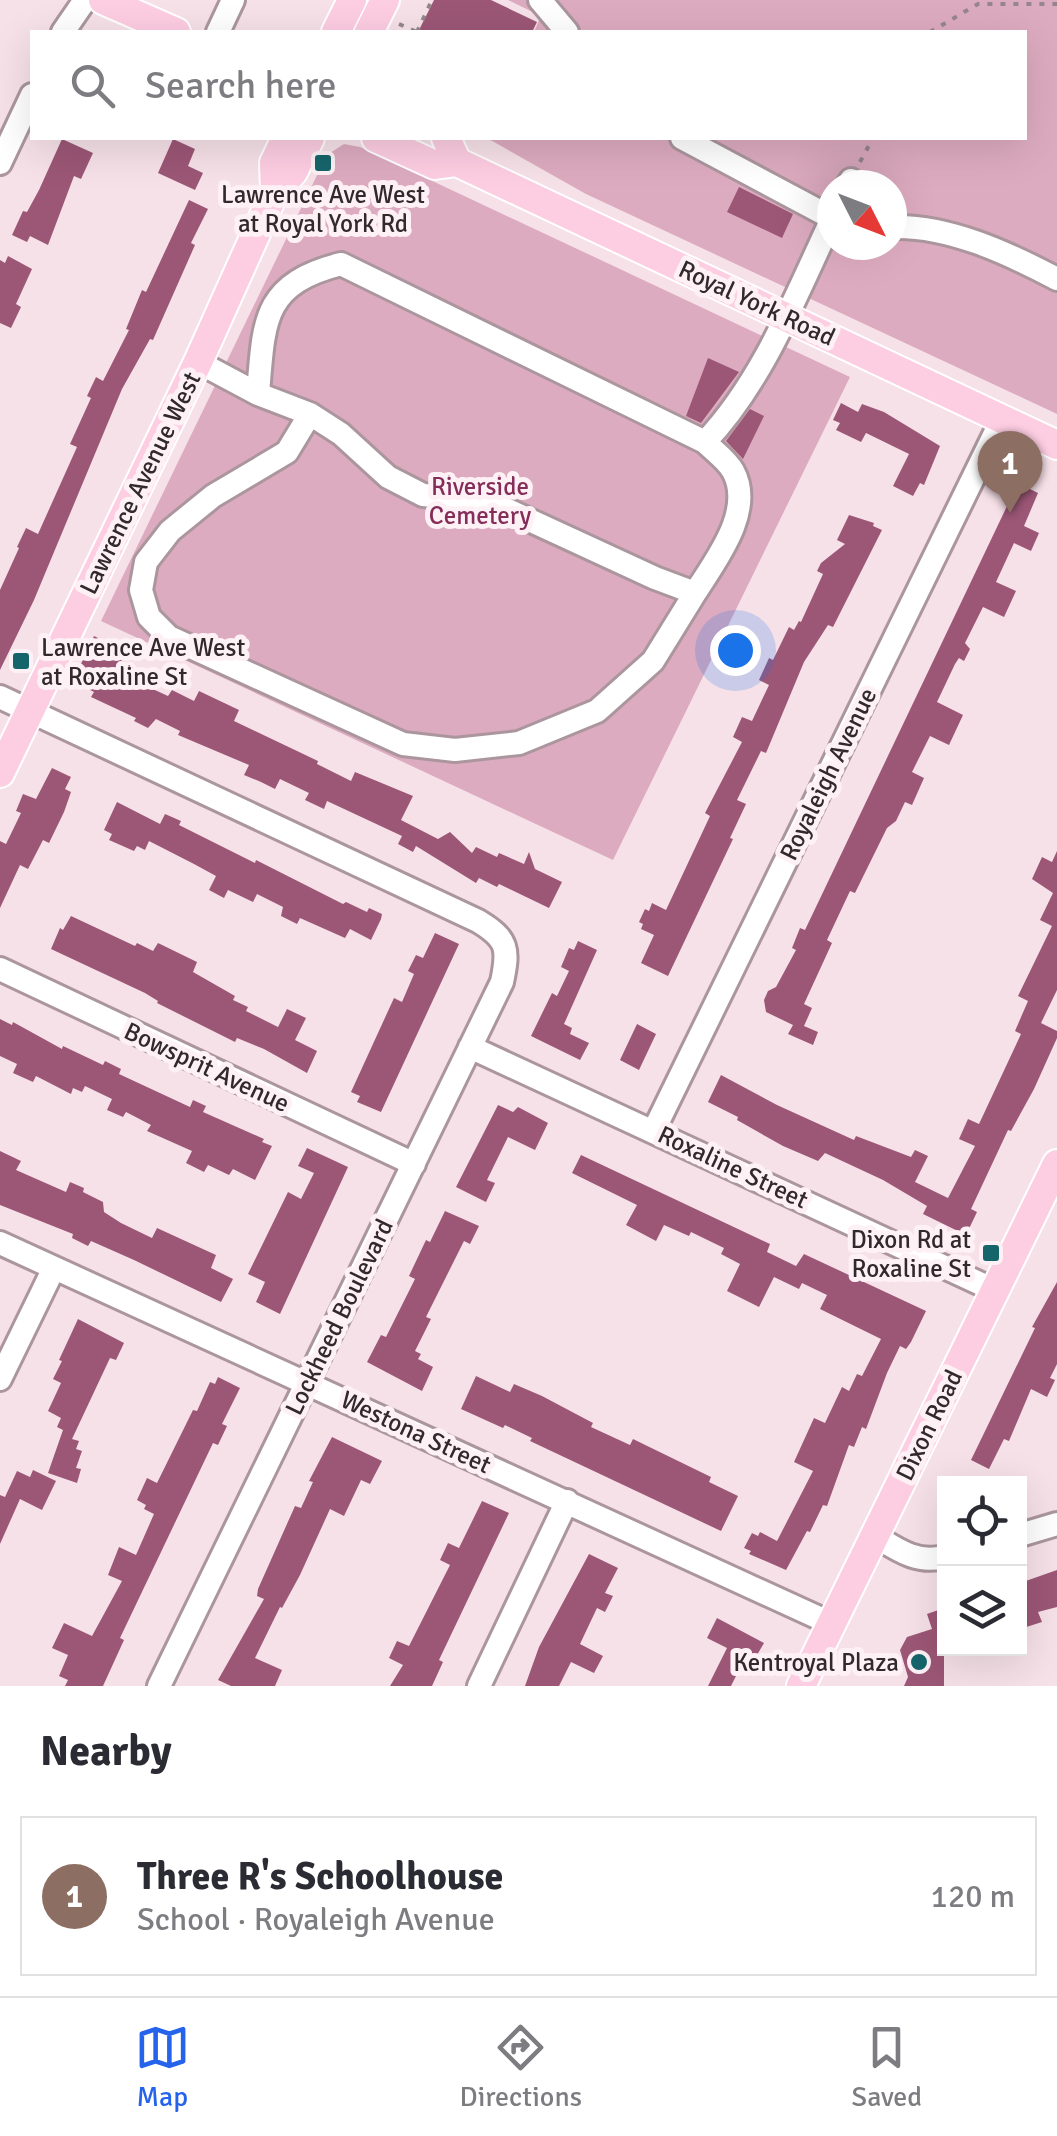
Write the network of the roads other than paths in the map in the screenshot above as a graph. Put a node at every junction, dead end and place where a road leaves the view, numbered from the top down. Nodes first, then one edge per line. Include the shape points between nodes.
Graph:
1 (85, 0) edge
2 (103, 0) edge
3 (233, 0) edge
4 (352, 0) edge
5 (540, 0) edge
6 (63, 30) edge
7 (171, 30) edge
8 (219, 30) edge
9 (337, 30) edge
10 (565, 30) edge
11 (30, 99) edge
12 (285, 140) edge
13 (309, 140) edge
14 (380, 140) edge
15 (686, 140) edge
16 (451, 150) edge
17 (0, 163) edge
18 (274, 191) junction
19 (817, 210) edge
20 (907, 226) edge
21 (817, 250) edge
22 (1057, 279) edge
23 (786, 317) junction
24 (198, 362) junction
25 (258, 394) junction
26 (310, 414) junction
27 (1002, 419) junction
28 (705, 442) junction
29 (1057, 445) edge
30 (694, 593) junction
31 (0, 697) edge
32 (30, 711) junction
33 (0, 773) edge
34 (0, 970) edge
35 (470, 1046) junction
36 (654, 1130) junction
37 (414, 1164) junction
38 (1057, 1164) edge
39 (0, 1243) edge
40 (54, 1268) junction
41 (994, 1290) junction
42 (0, 1379) edge
43 (307, 1382) junction
44 (567, 1501) junction
45 (1057, 1524) edge
46 (1027, 1533) edge
47 (875, 1536) junction
48 (937, 1559) edge
49 (830, 1624) junction
50 (159, 1686) edge
51 (479, 1686) edge
52 (801, 1686) edge

1 - 6 street
2 - 7 main road
3 - 8 street
4 - 9 main road
5 - 10 street
11 - 17 street
12 - 18 main road, Lawrence Avenue West via 274,163
13 - 18 main road, Lawrence Avenue West
14 - 16 main road, Royal York Road via 435,165
15 - 19 street
16 - 23 main road, Royal York Road
18 - 24 main road, Lawrence Avenue West
20 - 22 street via 1010,255
21 - 23 street
23 - 27 main road, Royal York Road
23 - 28 street via 730,416
24 - 25 street
24 - 32 main road, Lawrence Avenue West
25 - 26 street
25 - 28 street via 262,335 278,295 307,273 341,264
26 - 30 street via 388,477 423,495 488,501
26 - 30 street via 287,452 213,496 146,562 141,590 149,617 170,637 403,744 456,750 519,743 597,711 653,661
27 - 29 main road, Royal York Road
27 - 36 street, Royaleigh Avenue
28 - 30 street via 734,471 739,504 726,545
31 - 32 street
32 - 33 main road, Lawrence Avenue West
32 - 35 street, Lockheed Boulevard via 495,931 505,944 502,982
34 - 37 street, Bowsprit Avenue
35 - 36 street, Roxaline Street
35 - 37 street, Lockheed Boulevard
36 - 41 street, Roxaline Street
37 - 43 street, Lockheed Boulevard
38 - 41 main road, Dixon Road
39 - 40 street, Westona Street
40 - 42 street
40 - 43 street, Westona Street
41 - 47 main road, Dixon Road
43 - 44 street, Westona Street
43 - 50 street, Lockheed Boulevard
44 - 49 street, Westona Street
44 - 51 street
45 - 46 street
47 - 48 street via 911,1557
47 - 49 main road, Dixon Road
49 - 52 main road, Dixon Road

